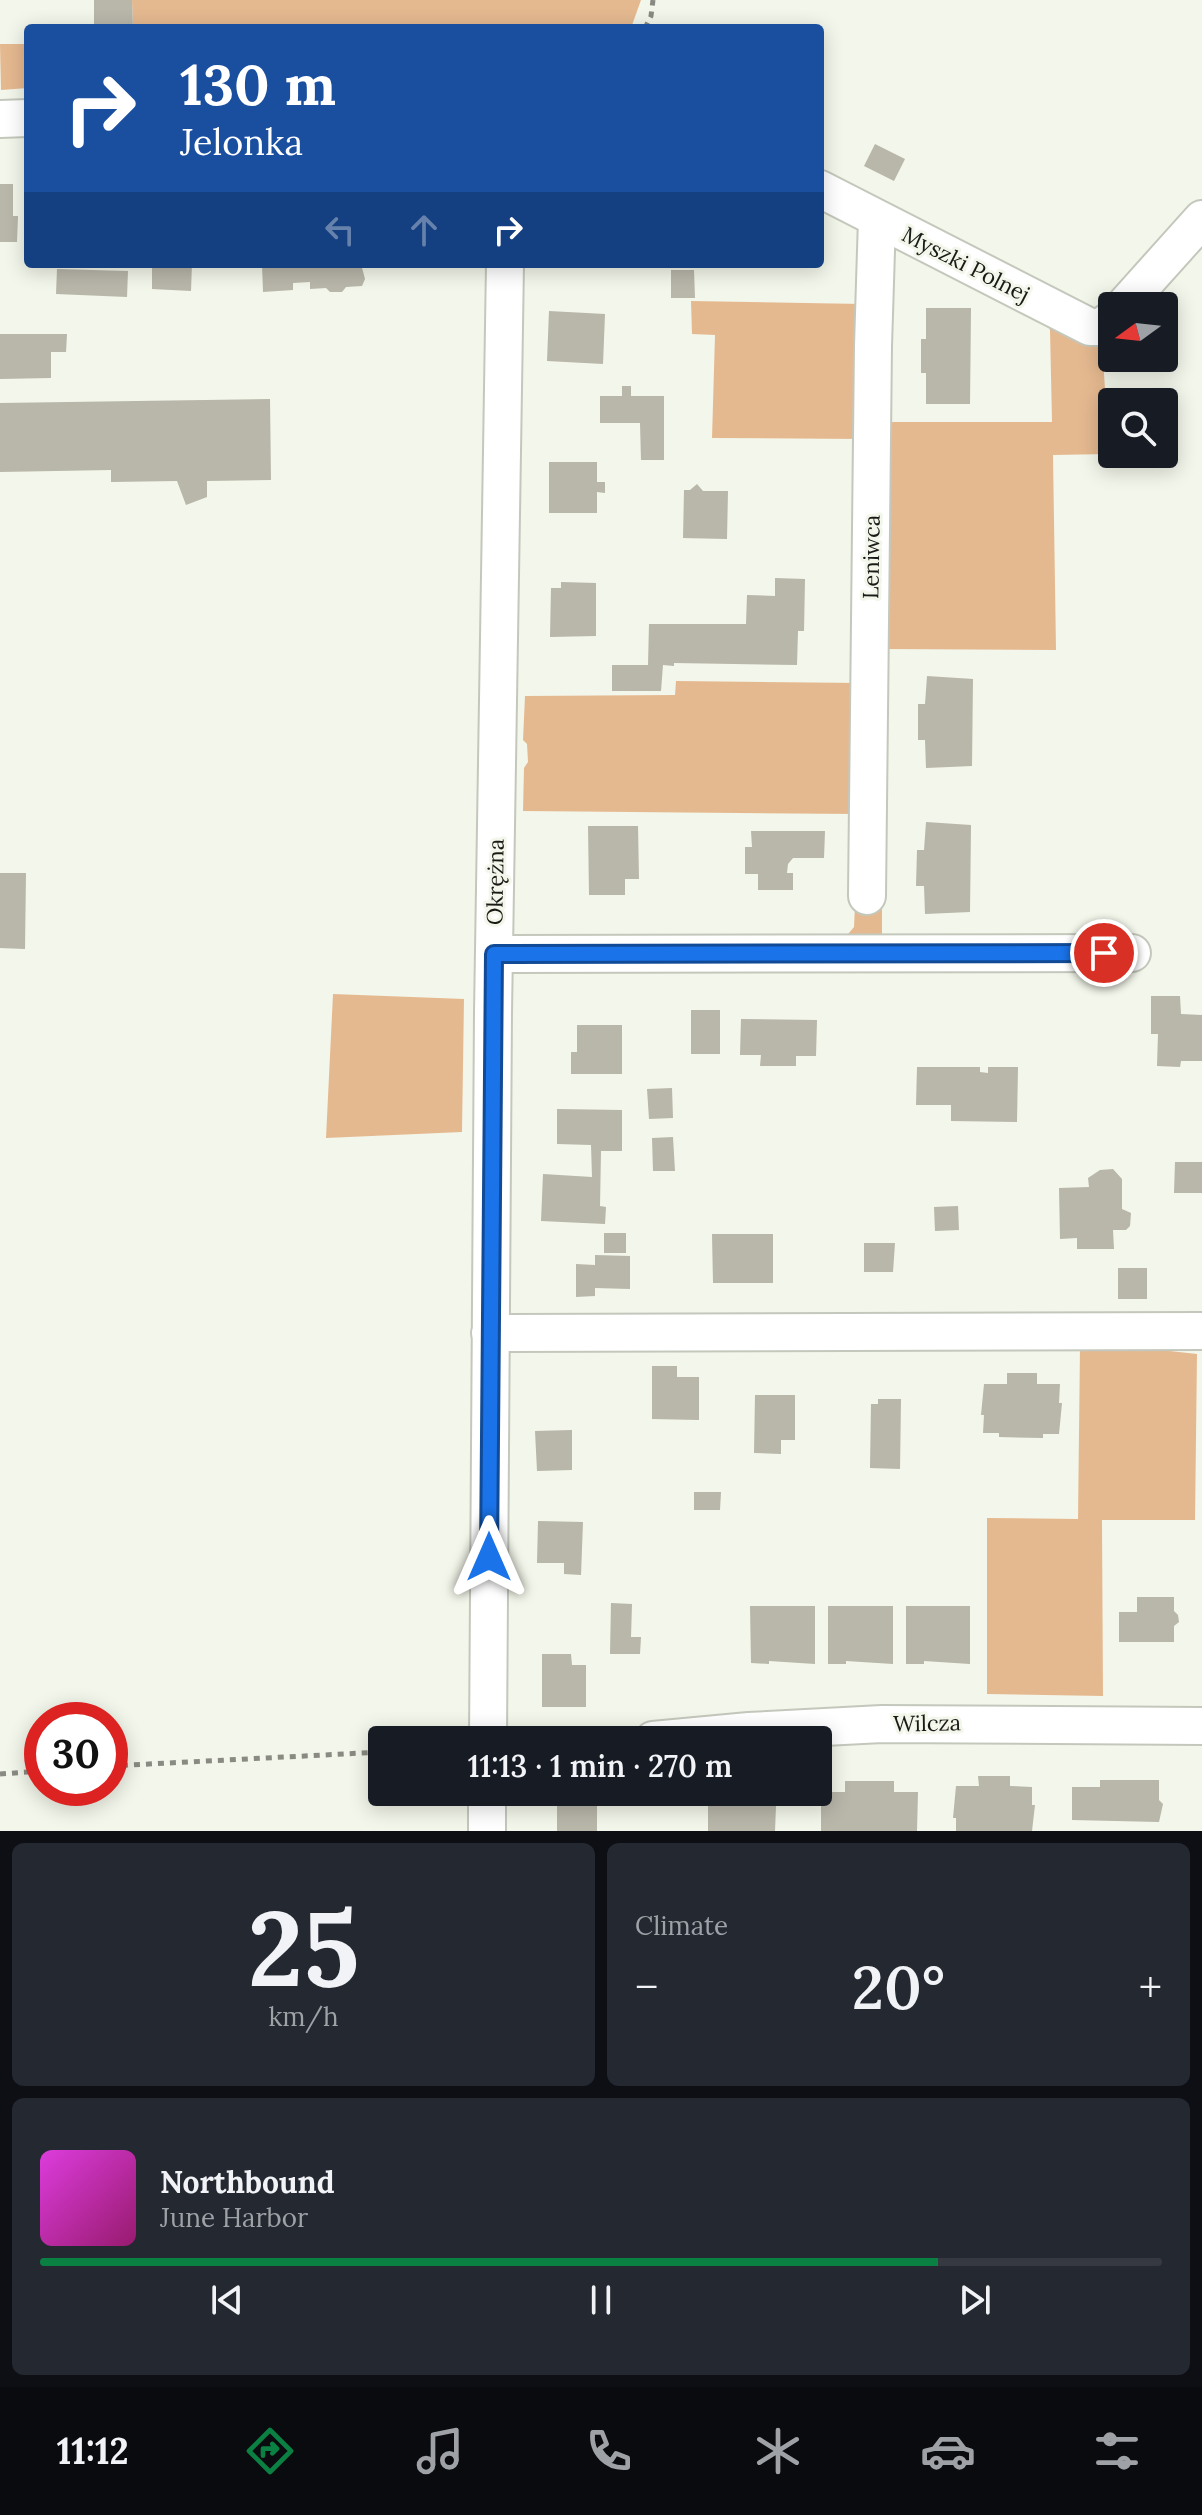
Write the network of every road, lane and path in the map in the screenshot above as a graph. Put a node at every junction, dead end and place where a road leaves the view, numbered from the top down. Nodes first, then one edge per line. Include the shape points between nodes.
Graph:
1 (653, 0) edge
2 (647, 24) edge
3 (24, 118) edge
4 (0, 119) edge
5 (824, 191) edge
6 (877, 219) junction
7 (1202, 219) edge
8 (505, 268) edge
9 (1137, 292) edge
10 (1098, 327) edge
11 (867, 896) dead end
12 (1132, 953) dead end
13 (494, 954) junction
14 (1202, 1331) edge
15 (490, 1333) junction
16 (488, 1726) edge
17 (1202, 1726) edge
18 (832, 1727) edge
19 (368, 1753) edge
20 (128, 1765) edge
21 (24, 1772) edge
22 (0, 1774) edge
23 (487, 1806) edge
24 (487, 1831) edge

1 - 2 path
3 - 4 street
5 - 6 street, Myszki Polnej
6 - 10 street, Myszki Polnej
6 - 11 street, Leniwca
7 - 9 street
8 - 13 street, Okrężna
12 - 13 street
13 - 15 street, Okrężna
14 - 15 street
15 - 16 street, Okrężna
17 - 18 street, Wilcza
19 - 20 path
21 - 22 path
23 - 24 street

